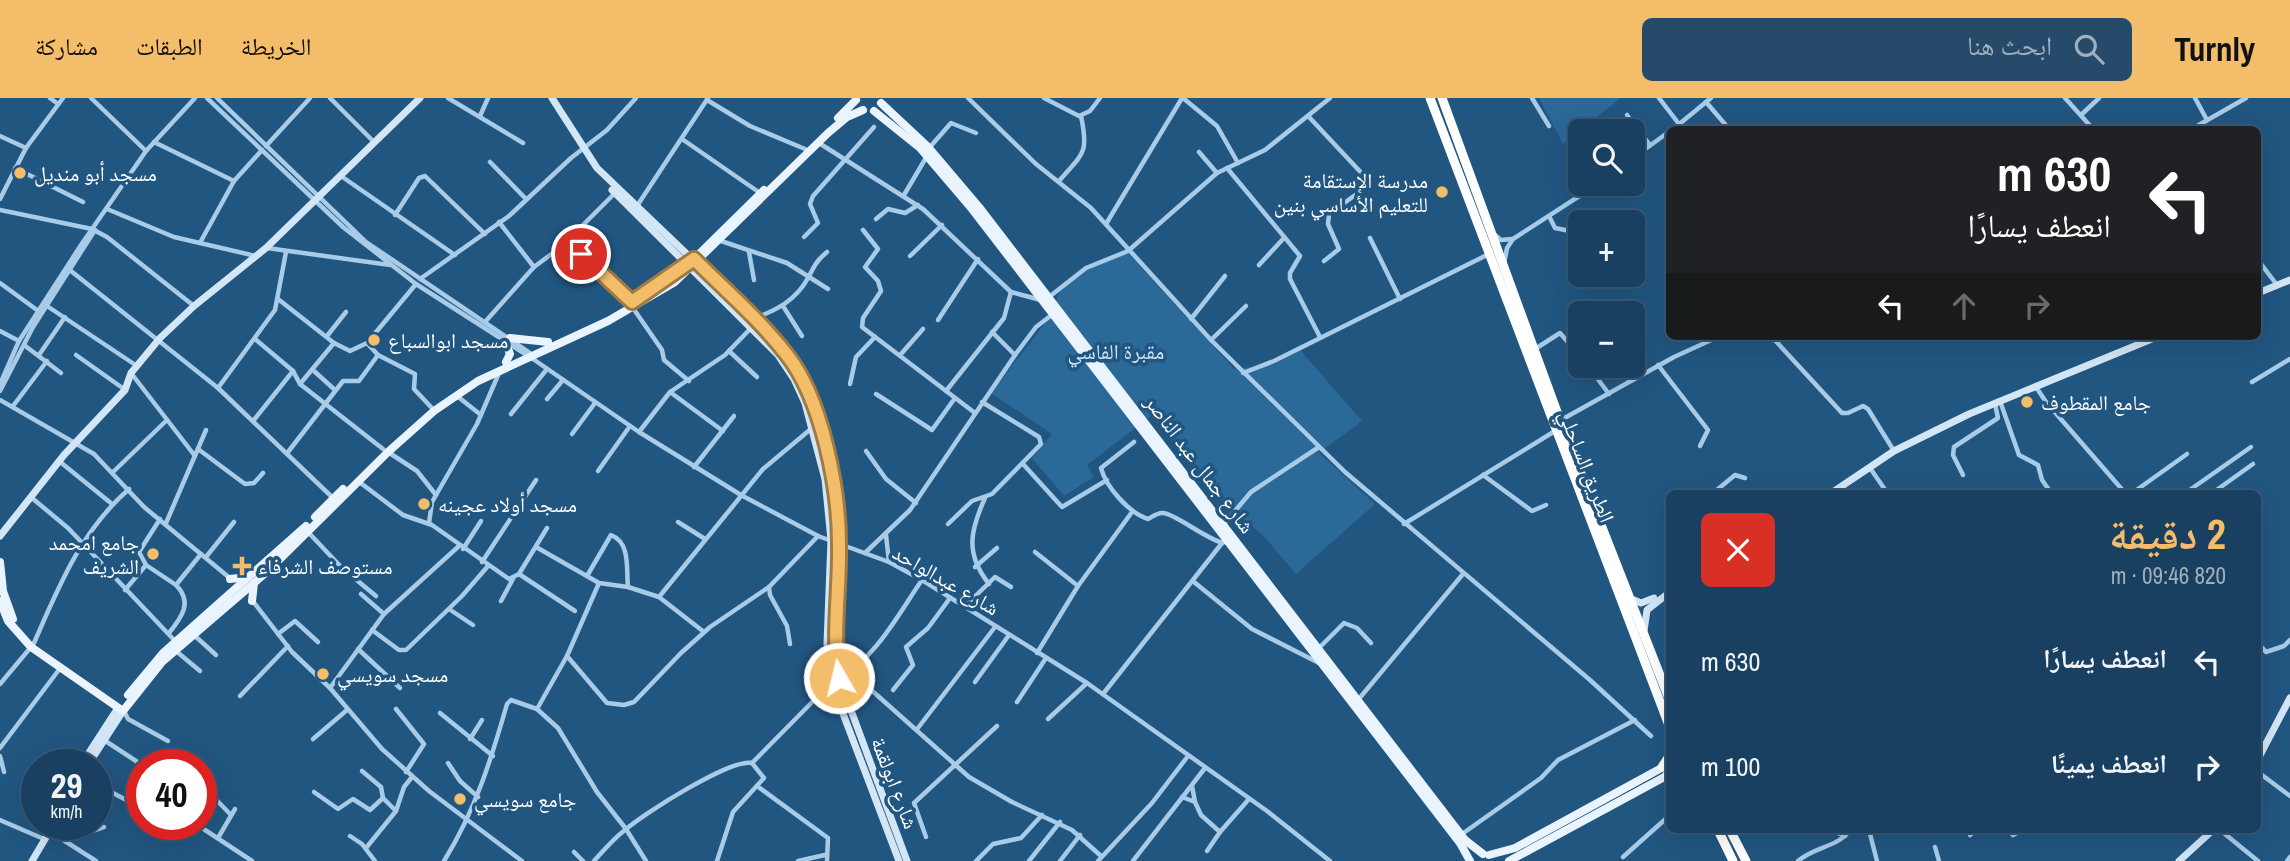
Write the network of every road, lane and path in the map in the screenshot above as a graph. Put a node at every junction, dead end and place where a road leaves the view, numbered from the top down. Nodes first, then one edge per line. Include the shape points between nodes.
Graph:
1 (50, 98) edge
2 (63, 98) edge
3 (91, 98) edge
4 (195, 98) edge
5 (207, 98) edge
6 (310, 98) edge
7 (330, 98) edge
8 (420, 98) edge
9 (448, 98) edge
10 (488, 98) edge
11 (550, 98) edge
12 (636, 98) edge
13 (968, 98) edge
14 (984, 98) edge
15 (1044, 98) edge
16 (1100, 98) edge
17 (1182, 98) edge
18 (1330, 98) edge
19 (1430, 98) edge
20 (1442, 98) edge
21 (1532, 98) edge
22 (1659, 98) edge
23 (1711, 98) edge
24 (2065, 98) edge
25 (2099, 98) edge
26 (2195, 98) edge
27 (2246, 98) edge
28 (221, 99) edge
29 (708, 99) edge
30 (856, 99) edge
31 (882, 100) edge
32 (1706, 102) junction
33 (58, 104) junction
34 (979, 105) junction
35 (863, 110) junction
36 (874, 111) junction
37 (1627, 115) dead end
38 (2081, 115) junction
39 (480, 116) junction
40 (1081, 116) junction
41 (1309, 117) junction
42 (2207, 120) junction
43 (1679, 124) junction
44 (1549, 126) dead end
45 (1676, 126) edge
46 (1727, 126) edge
47 (2091, 126) edge
48 (2197, 126) edge
49 (874, 127) dead end
50 (976, 133) dead end
51 (1666, 134) edge
52 (0, 136) edge
53 (682, 139) junction
54 (154, 142) junction
55 (818, 142) junction
56 (375, 143) junction
57 (523, 143) dead end
58 (1650, 145) junction
59 (26, 148) junction
60 (264, 148) junction
61 (805, 149) junction
62 (1645, 149) edge
63 (146, 151) junction
64 (581, 151) junction
65 (928, 152) junction
66 (1199, 152) dead end
67 (846, 161) junction
68 (490, 162) dead end
69 (1238, 163) junction
70 (1227, 167) junction
71 (15, 168) junction
72 (1217, 173) junction
73 (341, 175) junction
74 (234, 181) junction
75 (1059, 181) junction
76 (617, 191) junction
77 (760, 193) junction
78 (904, 195) junction
79 (1580, 196) edge
80 (316, 197) junction
81 (0, 199) edge
82 (526, 199) junction
83 (83, 202) dead end
84 (918, 205) junction
85 (637, 206) junction
86 (107, 209) junction
87 (0, 210) edge
88 (395, 215) junction
89 (1549, 216) junction
90 (876, 219) dead end
91 (499, 222) junction
92 (1106, 224) junction
93 (942, 225) junction
94 (94, 228) junction
95 (863, 230) dead end
96 (1568, 231) edge
97 (1493, 233) junction
98 (485, 234) junction
99 (804, 237) dead end
100 (1370, 238) dead end
101 (1283, 239) junction
102 (1513, 239) junction
103 (721, 240) junction
104 (201, 241) junction
105 (567, 241) junction
106 (266, 248) junction
107 (1128, 251) junction
108 (286, 252) junction
109 (750, 252) junction
110 (827, 252) dead end
111 (1489, 253) junction
112 (257, 256) junction
113 (455, 256) junction
114 (910, 256) dead end
115 (978, 259) junction
116 (1324, 261) dead end
117 (693, 264) junction
118 (2261, 264) edge
119 (390, 265) junction
120 (1259, 265) dead end
121 (1504, 265) junction
122 (534, 267) junction
123 (71, 271) junction
124 (809, 276) junction
125 (1225, 276) dead end
126 (420, 279) junction
127 (2290, 279) edge
128 (754, 280) dead end
129 (0, 283) edge
130 (416, 284) junction
131 (2277, 285) junction
132 (828, 289) dead end
133 (1011, 292) junction
134 (2261, 292) edge
135 (278, 299) junction
136 (1046, 299) junction
137 (1400, 299) junction
138 (633, 305) junction
139 (47, 306) junction
140 (194, 306) junction
141 (783, 306) junction
142 (1246, 306) dead end
143 (37, 310) junction
144 (346, 312) dead end
145 (1053, 313) junction
146 (65, 317) junction
147 (754, 318) junction
148 (1191, 319) junction
149 (938, 320) dead end
150 (483, 323) junction
151 (752, 327) junction
152 (923, 329) dead end
153 (0, 331) edge
154 (992, 332) junction
155 (802, 335) dead end
156 (327, 336) junction
157 (875, 337) junction
158 (1320, 337) junction
159 (160, 338) junction
160 (255, 339) junction
161 (508, 340) junction
162 (1211, 340) junction
163 (1711, 340) edge
164 (1775, 340) edge
165 (2149, 340) edge
166 (548, 342) junction
167 (1568, 342) edge
168 (21, 343) junction
169 (334, 343) junction
170 (367, 343) junction
171 (1535, 349) junction
172 (729, 351) junction
173 (901, 354) junction
174 (39, 355) junction
175 (76, 355) dead end
176 (378, 355) junction
177 (529, 355) junction
178 (1015, 355) junction
179 (2290, 359) edge
180 (47, 361) junction
181 (1658, 365) junction
182 (137, 366) junction
183 (503, 366) junction
184 (548, 369) junction
185 (314, 371) junction
186 (293, 372) junction
187 (61, 373) dead end
188 (131, 373) junction
189 (1243, 373) junction
190 (757, 377) dead end
191 (1597, 378) edge
192 (563, 380) junction
193 (689, 381) junction
194 (2252, 382) dead end
195 (0, 383) edge
196 (300, 384) junction
197 (850, 384) dead end
198 (2036, 387) junction
199 (218, 388) junction
200 (125, 390) junction
201 (335, 390) junction
202 (0, 391) edge
203 (946, 391) junction
204 (670, 392) junction
205 (876, 394) dead end
206 (1609, 394) junction
207 (456, 396) junction
208 (955, 398) junction
209 (547, 399) dead end
210 (0, 400) edge
211 (596, 402) junction
212 (982, 402) junction
213 (1998, 403) junction
214 (324, 404) junction
215 (13, 406) junction
216 (431, 407) junction
217 (975, 413) junction
218 (511, 414) dead end
219 (481, 415) junction
220 (734, 416) dead end
221 (167, 420) junction
222 (1560, 420) junction
223 (253, 421) junction
224 (630, 426) junction
225 (812, 428) junction
226 (206, 430) dead end
227 (723, 430) junction
228 (1555, 431) junction
229 (639, 432) junction
230 (572, 434) dead end
231 (76, 442) junction
232 (1134, 442) dead end
233 (1700, 446) dead end
234 (1319, 447) junction
235 (2251, 447) dead end
236 (198, 449) junction
237 (385, 451) junction
238 (866, 451) dead end
239 (1894, 451) junction
240 (288, 452) junction
241 (2188, 454) dead end
242 (195, 456) junction
243 (59, 461) junction
244 (1023, 464) junction
245 (2253, 464) dead end
246 (694, 467) junction
247 (1869, 467) junction
248 (598, 471) dead end
249 (113, 472) junction
250 (263, 473) dead end
251 (1483, 475) junction
252 (1963, 475) dead end
253 (1745, 478) dead end
254 (536, 480) dead end
255 (1107, 480) junction
256 (358, 481) junction
257 (129, 489) junction
258 (1717, 490) edge
259 (1836, 490) edge
260 (1885, 490) edge
261 (2049, 490) edge
262 (2124, 490) edge
263 (2134, 490) edge
264 (2190, 490) edge
265 (2217, 490) edge
266 (436, 495) junction
267 (741, 495) junction
268 (986, 497) junction
269 (32, 498) junction
270 (334, 498) junction
271 (1585, 498) junction
272 (916, 503) junction
273 (112, 504) junction
274 (1546, 505) dead end
275 (1132, 512) junction
276 (160, 519) junction
277 (481, 521) dead end
278 (234, 522) dead end
279 (678, 522) dead end
280 (166, 523) junction
281 (429, 523) junction
282 (948, 524) dead end
283 (1224, 524) junction
284 (1404, 524) junction
285 (547, 528) dead end
286 (308, 531) junction
287 (886, 534) junction
288 (0, 536) edge
289 (818, 536) junction
290 (705, 540) junction
291 (831, 540) junction
292 (1224, 540) junction
293 (81, 542) junction
294 (839, 545) junction
295 (461, 547) junction
296 (536, 547) junction
297 (997, 548) dead end
298 (1035, 552) dead end
299 (865, 553) junction
300 (204, 555) junction
301 (0, 562) edge
302 (889, 562) junction
303 (485, 564) junction
304 (146, 565) junction
305 (975, 567) junction
306 (519, 574) junction
307 (1463, 574) junction
308 (587, 576) junction
309 (230, 579) junction
310 (513, 579) junction
311 (252, 580) junction
312 (922, 580) junction
313 (1194, 582) junction
314 (599, 583) junction
315 (989, 584) junction
316 (176, 585) junction
317 (1078, 586) junction
318 (628, 587) junction
319 (769, 587) junction
320 (1011, 587) dead end
321 (241, 588) junction
322 (125, 590) junction
323 (1666, 593) edge
324 (361, 594) dead end
325 (1666, 594) edge
326 (376, 596) dead end
327 (660, 597) junction
328 (1628, 597) junction
329 (950, 598) junction
330 (0, 601) edge
331 (252, 601) junction
332 (501, 601) dead end
333 (964, 607) junction
334 (449, 609) junction
335 (575, 611) dead end
336 (384, 614) junction
337 (472, 625) dead end
338 (995, 627) junction
339 (372, 630) junction
340 (704, 632) junction
341 (169, 633) junction
342 (278, 634) junction
343 (1009, 635) junction
344 (1643, 635) junction
345 (195, 636) junction
346 (2290, 640) edge
347 (318, 642) dead end
348 (1371, 643) dead end
349 (790, 644) dead end
350 (32, 645) junction
351 (176, 646) junction
352 (288, 646) junction
353 (2261, 646) edge
354 (1319, 648) junction
355 (358, 649) junction
356 (1037, 653) junction
357 (216, 655) dead end
358 (567, 656) junction
359 (1046, 659) junction
360 (61, 666) junction
361 (1325, 666) junction
362 (0, 670) edge
363 (200, 671) dead end
364 (852, 672) junction
365 (7, 674) junction
366 (839, 678) junction
367 (831, 682) junction
368 (975, 682) dead end
369 (1087, 683) junction
370 (0, 684) edge
371 (330, 688) junction
372 (400, 688) dead end
373 (893, 690) dead end
374 (1666, 691) edge
375 (1103, 694) junction
376 (240, 696) dead end
377 (2290, 698) edge
378 (1358, 699) junction
379 (1017, 702) dead end
380 (122, 707) junction
381 (396, 709) dead end
382 (537, 709) junction
383 (347, 710) junction
384 (440, 713) dead end
385 (1666, 716) edge
386 (1048, 719) dead end
387 (482, 720) dead end
388 (1636, 720) junction
389 (997, 726) dead end
390 (918, 728) junction
391 (1651, 736) dead end
392 (313, 739) dead end
393 (470, 739) junction
394 (103, 740) junction
395 (168, 741) dead end
396 (0, 748) edge
397 (92, 749) edge
398 (98, 749) edge
399 (2261, 753) edge
400 (126, 755) edge
401 (0, 756) edge
402 (493, 756) junction
403 (1188, 756) junction
404 (448, 763) dead end
405 (752, 763) junction
406 (954, 764) junction
407 (1205, 768) junction
408 (362, 771) dead end
409 (4, 772) dead end
410 (406, 772) junction
411 (1666, 772) edge
412 (1666, 772) edge
413 (2261, 774) edge
414 (412, 777) junction
415 (1192, 785) junction
416 (757, 786) junction
417 (314, 792) dead end
418 (2290, 796) edge
419 (478, 797) junction
420 (1182, 797) junction
421 (383, 798) junction
422 (1250, 799) junction
423 (217, 801) edge
424 (1195, 802) junction
425 (235, 809) dead end
426 (396, 811) junction
427 (231, 815) junction
428 (1042, 815) junction
429 (1666, 819) edge
430 (0, 820) edge
431 (468, 821) junction
432 (1060, 822) junction
433 (21, 825) edge
434 (626, 829) junction
435 (1220, 832) junction
436 (1719, 833) edge
437 (1735, 833) edge
438 (1838, 833) edge
439 (1848, 833) edge
440 (1870, 833) edge
441 (1972, 833) edge
442 (2210, 833) edge
443 (2224, 833) edge
444 (1080, 835) junction
445 (1461, 835) junction
446 (1970, 835) dead end
447 (350, 836) dead end
448 (926, 836) dead end
449 (1845, 836) junction
450 (218, 838) joint
451 (43, 840) edge
452 (64, 840) edge
453 (1935, 847) dead end
454 (366, 848) junction
455 (1207, 851) dead end
456 (574, 852) dead end
457 (1490, 857) edge
458 (1623, 857) dead end
459 (826, 858) edge
460 (1099, 858) edge
461 (32, 861) edge
462 (96, 861) edge
463 (251, 861) edge
464 (374, 861) edge
465 (444, 861) edge
466 (522, 861) edge
467 (583, 861) edge
468 (594, 861) edge
469 (646, 861) edge
470 (717, 861) edge
471 (798, 861) edge
472 (899, 861) edge
473 (906, 861) edge
474 (976, 861) edge
475 (1029, 861) edge
476 (1060, 861) edge
477 (1133, 861) edge
478 (1330, 861) edge
479 (1471, 861) edge
480 (1509, 861) edge
481 (1733, 861) edge
482 (1746, 861) edge
483 (1798, 861) edge
484 (1877, 861) edge
485 (1939, 861) edge
486 (2179, 861) edge
487 (2258, 861) edge

1 - 33 street
2 - 33 street
3 - 63 street
4 - 54 street
5 - 60 street
6 - 60 street
7 - 56 street
8 - 56 street
9 - 39 street
10 - 39 street
11 - 64 street
12 - 64 street
13 - 34 street
14 - 34 street
15 - 40 street
16 - 40 street
17 - 69 street via 1217,125
17 - 92 street
18 - 41 street
19 - 111 highway, الطريق الساحلي
20 - 97 highway, الطريق الساحلي
21 - 44 street
22 - 43 street
23 - 32 street
24 - 38 street
25 - 38 street
26 - 42 street
27 - 42 street
28 - 60 street
29 - 53 street
29 - 61 street via 750,126
30 - 35 main road
30 - 61 main road
31 - 36 main road
31 - 65 main road, شارع جمال عبد الناصر
32 - 43 street
32 - 46 street
33 - 59 street
34 - 75 street via 1014,144
35 - 36 main road
35 - 55 main road via 846,117
36 - 65 main road, شارع جمال عبد الناصر
37 - 58 street
38 - 47 street
39 - 57 street
40 - 75 street via 1084,150
41 - 69 street via 1265,150
41 - 116 street via 1368,180 1329,214 1328,224 1339,248
42 - 48 street
43 - 45 street
49 - 67 street
50 - 65 street via 951,123
51 - 58 street
52 - 59 street
53 - 77 street
53 - 85 street
54 - 63 street
54 - 74 street
55 - 67 street
55 - 103 main road
56 - 73 street
58 - 62 street
59 - 71 street
60 - 74 street
60 - 80 street
61 - 77 main road
63 - 86 street
64 - 76 street
64 - 82 street
65 - 78 street
65 - 136 main road, شارع جمال عبد الناصر
66 - 72 street
67 - 78 street
67 - 99 street via 813,196 810,204 818,223
68 - 82 street
69 - 70 street
70 - 72 street
70 - 101 street
71 - 81 street
71 - 83 street
72 - 107 street
73 - 80 street
73 - 88 street
74 - 104 street
75 - 92 street
76 - 85 street
76 - 105 street
76 - 117 street
77 - 117 main road
78 - 84 street
79 - 89 street
80 - 106 street
80 - 119 street
80 - 126 street via 366,242
82 - 91 street
84 - 90 street via 905,213 888,209
84 - 93 street
85 - 117 street
86 - 94 street
86 - 104 street via 174,237
87 - 94 street
88 - 98 street via 419,178 425,176
88 - 113 street
89 - 96 street via 1555,228
89 - 102 street
91 - 98 street
91 - 122 street
92 - 107 street
93 - 114 street
93 - 115 street
94 - 123 street
94 - 140 street
94 - 143 street
95 - 157 street via 878,249 865,267 881,292 862,323
97 - 102 street via 1501,240
97 - 121 highway, الطريق الساحلي
98 - 113 street
100 - 137 street
101 - 120 street
101 - 158 street via 1300,256 1290,279
102 - 121 street
103 - 109 street
103 - 117 main road
104 - 112 street
105 - 122 street
105 - 138 street
106 - 108 street
106 - 112 street
107 - 136 street via 1086,268
107 - 148 street
108 - 119 street
108 - 135 street
109 - 124 street via 788,263
109 - 128 street
110 - 124 street via 813,264
111 - 137 street
111 - 228 highway, الطريق الساحلي
112 - 140 street
113 - 126 street
115 - 133 street
115 - 149 street
117 - 138 main road
117 - 147 street, شارع ابولقمة
117 - 151 street, شارع ابولقمة
118 - 131 street
119 - 130 street
121 - 171 highway, الطريق الساحلي
122 - 150 street
123 - 139 street
123 - 159 street
124 - 132 street
124 - 141 street
125 - 148 street
126 - 150 street
127 - 131 street
129 - 143 street
130 - 150 street
130 - 170 street
131 - 134 street
133 - 136 street
133 - 154 street via 1004,318
135 - 156 street
135 - 160 street
136 - 145 main road, شارع جمال عبد الناصر
136 - 283 main road, شارع جمال عبد الناصر
137 - 158 street
138 - 166 main road
138 - 177 main road
138 - 193 street via 664,360
139 - 146 street
139 - 168 street
140 - 159 street
141 - 147 street
141 - 155 street
142 - 162 street
143 - 168 street
144 - 156 street
145 - 178 street
145 - 292 main road, شارع جمال عبد الناصر
146 - 174 street
146 - 182 street
147 - 294 street, شارع ابولقمة via 788,356 813,406 833,486
148 - 162 street
150 - 161 street, شارع عبدالواحد
151 - 172 street
151 - 225 street, شارع ابولقمة via 794,379
152 - 173 street
153 - 168 street
154 - 178 street
154 - 203 street
156 - 169 street
157 - 173 street
157 - 197 street via 856,357
158 - 189 street
159 - 182 street
159 - 199 street
160 - 186 street
160 - 199 street
161 - 166 main road
161 - 177 street, شارع عبدالواحد
161 - 183 main road via 510,354
162 - 189 street
163 - 181 street
164 - 239 street via 1842,413 1863,406 1868,409
165 - 198 street
166 - 177 main road
167 - 171 street via 1560,333
168 - 174 street
168 - 195 street
168 - 202 street
169 - 170 street via 350,351
169 - 185 street
170 - 176 street
171 - 222 highway, الطريق الساحلي
172 - 190 street
172 - 193 street
173 - 203 street
174 - 180 street
175 - 200 street
176 - 201 street via 361,378 344,380
176 - 216 street via 413,372 414,389
177 - 183 main road
177 - 184 street, شارع عبدالواحد
178 - 212 street
179 - 194 street
180 - 187 street
180 - 215 street
181 - 206 street
181 - 233 street via 1708,430
182 - 188 street
183 - 207 main road
183 - 216 main road
183 - 219 street
184 - 192 street, شارع عبدالواحد
184 - 218 street
185 - 196 street
185 - 201 street
186 - 196 street
186 - 223 street
188 - 200 street
188 - 221 street
189 - 234 street
191 - 206 street
192 - 209 street
192 - 211 street, شارع عبدالواحد
193 - 204 street
196 - 214 street
198 - 213 street
198 - 262 street
199 - 223 street
200 - 231 street
201 - 214 street
203 - 208 street
204 - 227 street
204 - 229 street
205 - 208 street via 932,430
206 - 222 street
207 - 219 street
207 - 237 main road
208 - 217 street
210 - 215 street
211 - 224 street, شارع عبدالواحد
211 - 230 street
212 - 217 street
212 - 244 street via 1042,440
213 - 239 street
213 - 252 street via 1998,418 1954,447
213 - 261 street via 2019,455 2038,466
214 - 237 street
214 - 240 street
215 - 231 street
216 - 237 main road
217 - 272 street
219 - 266 street
220 - 227 street
221 - 242 street
221 - 249 street
222 - 271 highway, الطريق الساحلي
223 - 240 street
224 - 229 street, شارع عبدالواحد
224 - 248 street
225 - 267 street via 769,462
225 - 291 street, شارع ابولقمة via 825,480
226 - 236 street
227 - 246 street
228 - 251 street
228 - 271 highway, الطريق الساحلي
229 - 246 street, شارع عبدالواحد
231 - 243 street
231 - 249 street
232 - 255 street via 1101,468
234 - 283 street via 1251,492
234 - 284 street
235 - 264 street
236 - 242 street
236 - 250 street via 245,484 254,483
237 - 256 main road
237 - 266 street via 417,471
237 - 270 main road
238 - 272 street via 886,479
239 - 247 street
240 - 270 street
241 - 263 street
242 - 280 street
243 - 269 street
243 - 273 street
244 - 255 street via 1062,507
244 - 268 street
245 - 265 street
246 - 267 street, شارع عبدالواحد
247 - 259 street
247 - 260 street
249 - 257 street
251 - 274 street via 1532,511
251 - 284 street
253 - 258 street via 1737,475
254 - 303 street
255 - 275 street
256 - 281 street via 403,515
256 - 286 main road
257 - 273 street
257 - 276 street
266 - 281 street
267 - 289 street, شارع عبدالواحد
267 - 290 street
268 - 282 street via 972,501
268 - 305 street via 974,525
269 - 288 street
269 - 293 street
270 - 311 main road
271 - 328 highway, الطريق الساحلي
271 - 385 highway, الطريق الساحلي
272 - 287 street
273 - 293 street
275 - 292 street via 1148,519 1167,514 1203,536
275 - 317 street
276 - 280 street
276 - 304 street via 139,552
277 - 295 street
278 - 300 street
279 - 290 street
280 - 300 street
281 - 295 street
283 - 354 main road, شارع جمال عبد الناصر
284 - 307 street
285 - 296 street
286 - 311 main road
286 - 326 street
287 - 299 street
287 - 302 street
289 - 291 street, شارع عبدالواحد
289 - 319 street
290 - 327 street
291 - 294 street, شارع عبدالواحد
291 - 367 street, شارع ابولقمة via 827,644
292 - 313 street
292 - 361 main road, شارع جمال عبد الناصر
293 - 322 street
293 - 350 street
294 - 299 street, شارع عبدالواحد
294 - 366 street, شارع ابولقمة via 834,642
295 - 303 street
295 - 336 street
296 - 306 street
296 - 308 street
297 - 305 street
298 - 317 street
299 - 302 street, شارع عبدالواحد
300 - 309 street
300 - 316 street
301 - 350 main road via 9,611
302 - 312 street, شارع عبدالواحد
303 - 310 street
303 - 334 street
304 - 316 street
304 - 322 street
305 - 315 street
306 - 310 street
306 - 335 street
307 - 378 street
307 - 388 street
308 - 314 street
308 - 318 street via 611,535 624,546
309 - 311 main road
309 - 321 street
310 - 332 street
311 - 321 main road
311 - 331 main road
312 - 329 street, شارع عبدالواحد
312 - 364 street
313 - 361 street via 1252,629
313 - 375 street
314 - 318 street
314 - 358 street
315 - 320 street via 997,577
315 - 333 street
316 - 341 street via 186,602
317 - 356 street
318 - 327 street
319 - 340 street
319 - 349 street
321 - 331 street
321 - 345 main road
321 - 351 main road
322 - 341 street
323 - 328 street via 1643,603
324 - 336 street
325 - 344 street via 1647,610
327 - 340 street
328 - 344 highway, الطريق الساحلي
329 - 333 street, شارع عبدالواحد
329 - 373 street via 928,628 906,647 913,665
330 - 350 main road via 8,621
331 - 342 street
333 - 338 street, شارع عبدالواحد
334 - 337 street
334 - 339 street via 404,651
336 - 339 street
338 - 343 street, شارع عبدالواحد
338 - 390 street
339 - 355 street
340 - 358 street via 642,696 624,705 607,703
341 - 351 street
342 - 347 street via 295,621
342 - 352 street
343 - 356 street, شارع عبدالواحد
343 - 368 street
344 - 374 highway, الطريق الساحلي
345 - 351 main road
345 - 357 street
346 - 353 street via 2266,652
348 - 354 street via 1357,628 1344,623
350 - 360 main road
350 - 365 street
350 - 380 main road
351 - 363 street
351 - 380 main road
352 - 371 street
352 - 376 street
354 - 378 main road, شارع جمال عبد الناصر
355 - 371 street
355 - 372 street
356 - 359 street, شارع عبدالواحد
358 - 382 street
359 - 369 street, شارع عبدالواحد
359 - 379 street
360 - 380 main road
360 - 396 street
361 - 479 main road, شارع جمال عبد الناصر
362 - 365 street
364 - 366 street
364 - 390 street
365 - 370 street
366 - 473 street, شارع ابولقمة
367 - 405 street
367 - 472 street, شارع ابولقمة
369 - 375 street, شارع عبدالواحد
369 - 386 street
371 - 383 street
375 - 403 street, شارع عبدالواحد
377 - 399 street
378 - 445 main road, شارع جمال عبد الناصر
380 - 394 street
380 - 395 street via 128,719
380 - 397 street
381 - 410 street via 424,744
382 - 402 street via 512,700 508,703
382 - 434 street via 558,727 597,792
383 - 392 street
383 - 410 street
384 - 393 street
387 - 393 street
388 - 391 street
388 - 445 street via 1558,760 1541,778
389 - 406 street
390 - 406 street
393 - 402 street
394 - 398 street
394 - 400 street
401 - 409 street
402 - 419 street
403 - 407 street, شارع عبدالواحد
403 - 460 street via 1152,803
404 - 419 street
405 - 416 street via 764,778
405 - 434 street via 743,762 699,782
406 - 428 street via 999,796
406 - 448 street via 914,803
407 - 415 street
407 - 422 street, شارع عبدالواحد
408 - 421 street via 383,790
410 - 414 street
411 - 457 main road
412 - 480 main road
413 - 418 street
414 - 426 street
414 - 431 street
415 - 420 street
415 - 424 street
416 - 459 street via 828,838
416 - 470 street via 733,812
417 - 421 street via 338,809 353,799 370,810
419 - 431 street
420 - 424 street
420 - 477 street
421 - 426 street
422 - 435 street
422 - 478 street, شارع عبدالواحد
423 - 427 street
424 - 435 street
425 - 427 street
426 - 454 street
427 - 450 street
428 - 432 street
428 - 474 street via 1021,838 993,844
429 - 458 street
430 - 433 street
431 - 465 street
431 - 466 street
432 - 444 street
432 - 475 street
434 - 468 street
434 - 469 street
435 - 455 street
436 - 481 highway
437 - 482 highway
438 - 449 street
439 - 449 street
440 - 484 street
441 - 446 street
442 - 486 street
443 - 487 street
444 - 460 street
444 - 476 street
445 - 457 main road, شارع جمال عبد الناصر
447 - 454 street
449 - 483 street
450 - 463 street
451 - 461 street
452 - 462 street
453 - 485 street
454 - 464 street
456 - 467 street
457 - 479 main road
459 - 471 street

